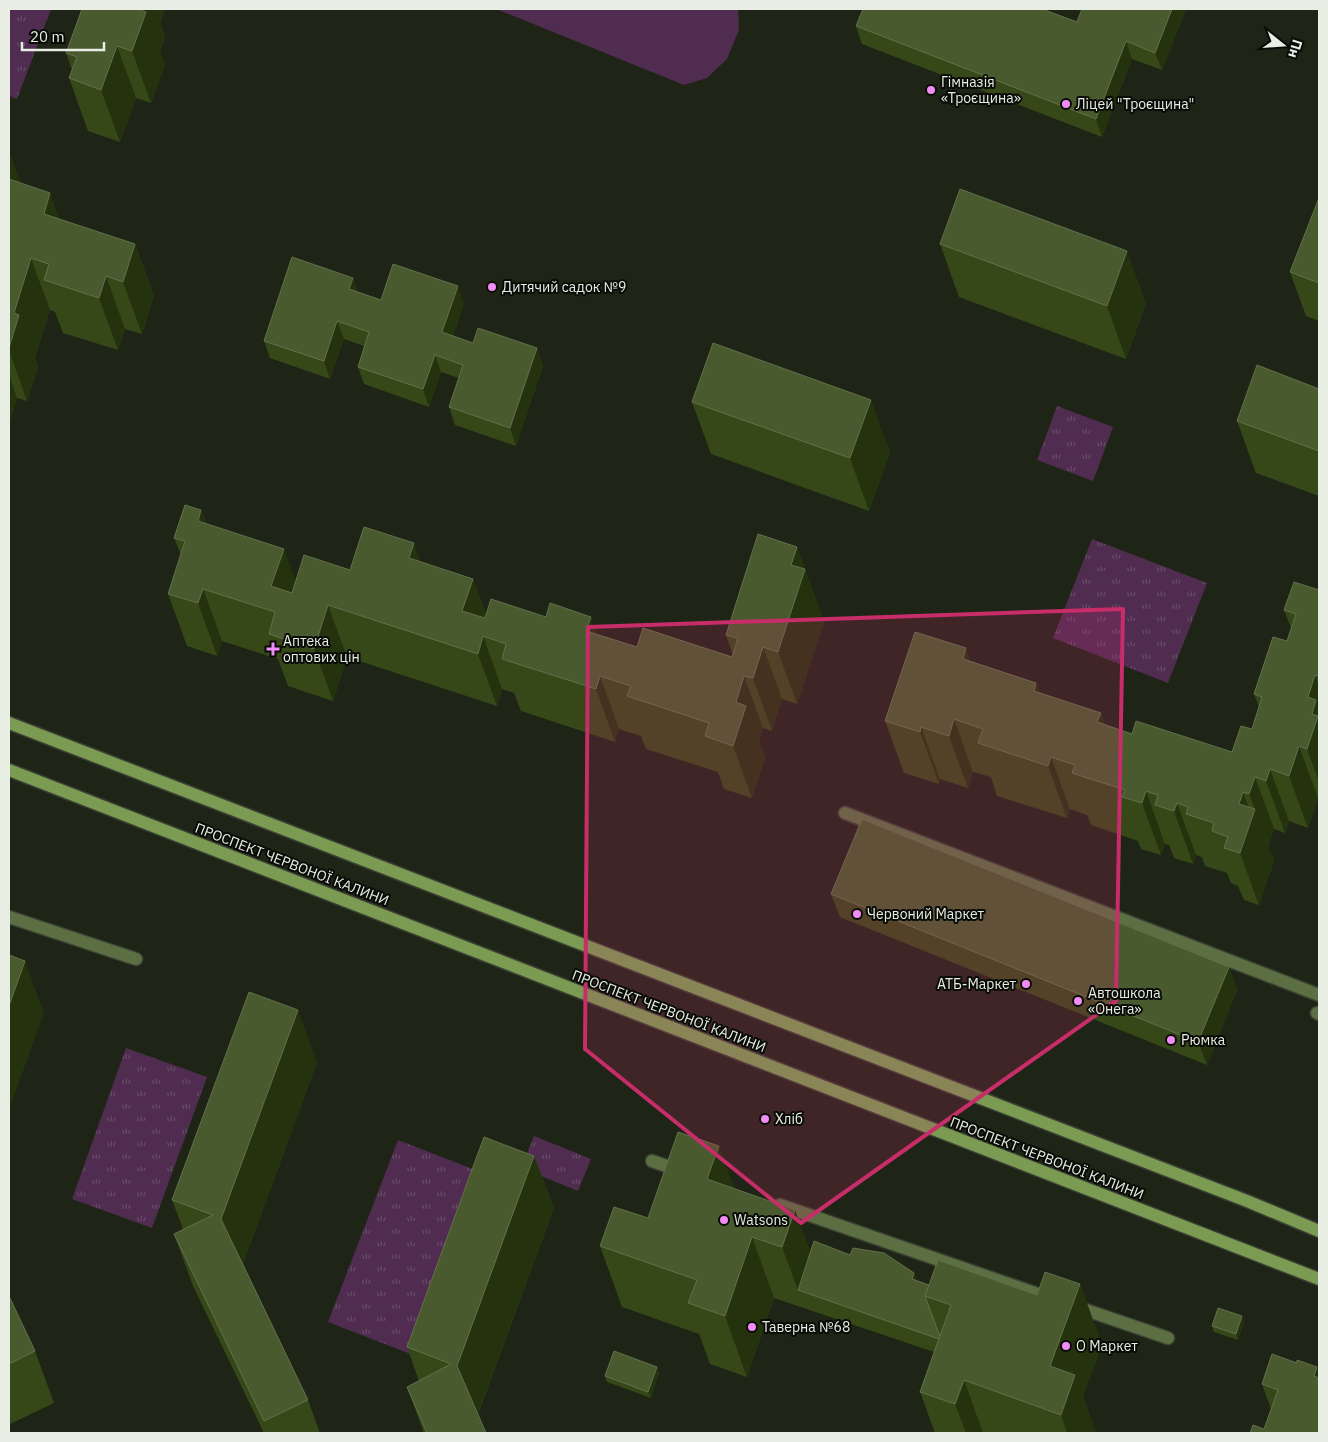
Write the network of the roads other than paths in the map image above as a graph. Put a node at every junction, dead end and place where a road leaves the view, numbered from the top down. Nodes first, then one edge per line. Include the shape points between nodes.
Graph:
1 (9, 723) edge
2 (9, 770) edge
3 (845, 813) dead end
4 (9, 916) edge
5 (136, 959) dead end
6 (1319, 995) edge
7 (652, 1161) dead end
8 (689, 1174) edge
9 (764, 1200) edge
10 (1319, 1230) edge
11 (1319, 1279) edge
12 (1168, 1338) dead end

1 - 10 main road
2 - 11 main road, ПРОСПЕКТ ЧЕРВОНОЇ КАЛИНИ
3 - 6 lane
4 - 5 lane
7 - 8 lane
9 - 12 lane

